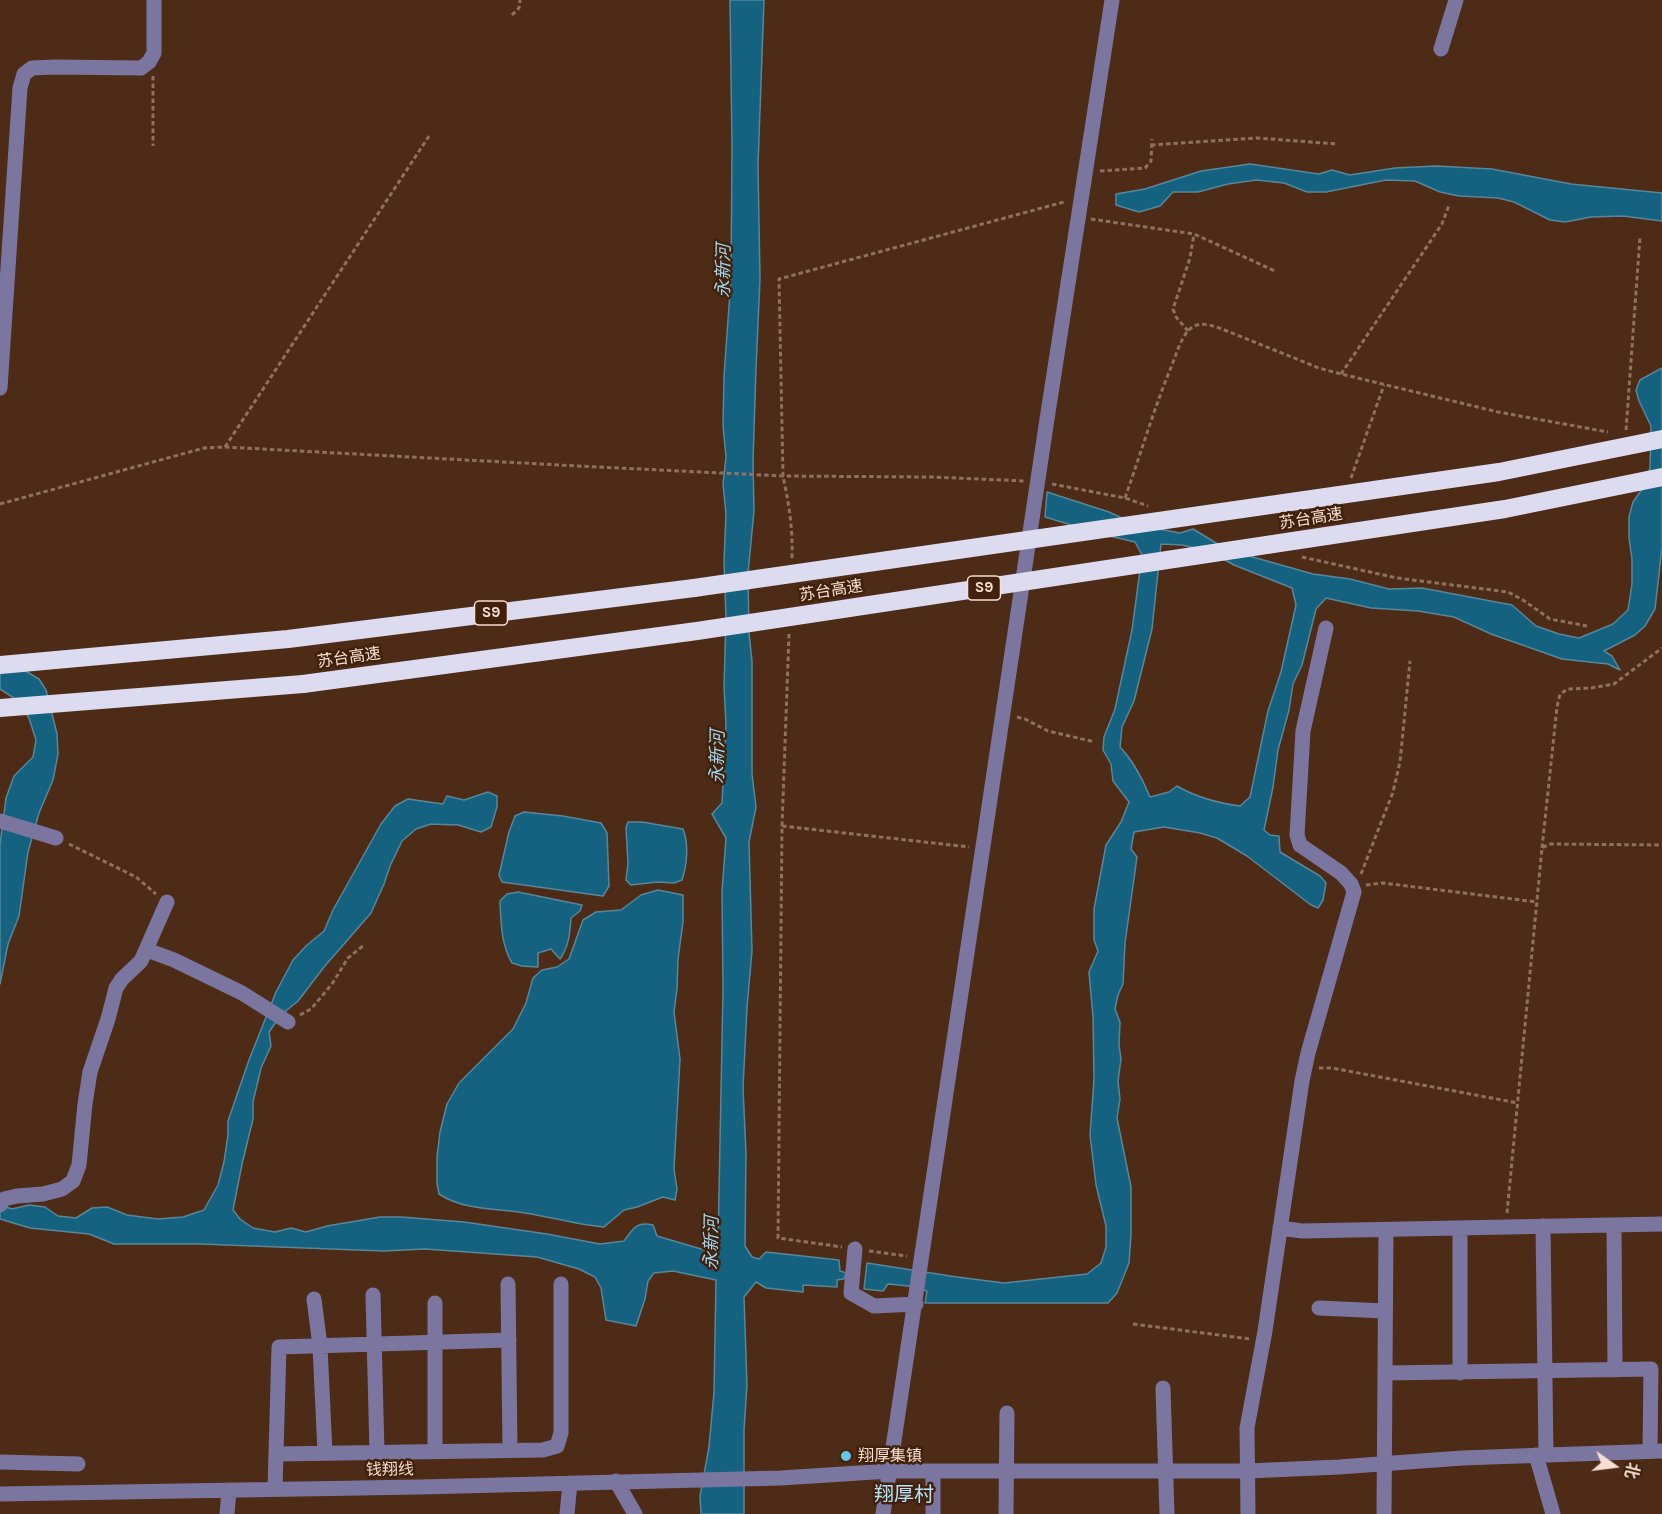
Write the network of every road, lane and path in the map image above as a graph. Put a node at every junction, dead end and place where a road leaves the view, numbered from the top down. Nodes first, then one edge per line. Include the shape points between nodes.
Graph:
1 (153, 0) edge
2 (520, 0) edge
3 (1112, 0) edge
4 (1456, 0) edge
5 (512, 15) dead end
6 (1441, 49) dead end
7 (149, 62) junction
8 (429, 136) dead end
9 (1152, 139) dead end
10 (1337, 144) dead end
11 (1151, 145) junction
12 (153, 146) dead end
13 (1085, 172) junction
14 (1081, 198) junction
15 (1449, 205) dead end
16 (1078, 217) junction
17 (1194, 234) junction
18 (1640, 237) dead end
19 (1275, 271) dead end
20 (1188, 331) junction
21 (1341, 374) junction
22 (1384, 384) junction
23 (0, 388) edge
24 (1614, 433) dead end
25 (1626, 436) dead end
26 (1662, 439) edge
27 (225, 447) junction
28 (783, 476) junction
29 (1662, 477) edge
30 (1038, 481) junction
31 (1348, 484) dead end
32 (1125, 498) dead end
33 (0, 504) edge
34 (791, 567) dead end
35 (789, 626) dead end
36 (1326, 628) dead end
37 (1662, 648) edge
38 (1410, 661) dead end
39 (0, 664) edge
40 (0, 708) edge
41 (1003, 714) junction
42 (1095, 742) dead end
43 (0, 821) edge
44 (782, 826) junction
45 (50, 836) joint
46 (1662, 845) edge
47 (1542, 848) junction
48 (983, 849) junction
49 (1354, 892) junction
50 (167, 902) joint
51 (1537, 902) junction
52 (364, 945) dead end
53 (147, 950) junction
54 (288, 1022) joint
55 (1305, 1067) junction
56 (1518, 1103) junction
57 (2, 1202) edge
58 (1662, 1224) edge
59 (1614, 1225) junction
60 (1543, 1226) junction
61 (1506, 1227) junction
62 (1280, 1228) junction
63 (1460, 1228) junction
64 (1386, 1230) junction
65 (854, 1255) junction
66 (922, 1263) junction
67 (508, 1284) dead end
68 (561, 1284) dead end
69 (373, 1295) dead end
70 (314, 1299) dead end
71 (435, 1303) dead end
72 (916, 1304) junction
73 (1319, 1308) dead end
74 (1385, 1311) junction
75 (1133, 1323) dead end
76 (509, 1340) junction
77 (1263, 1340) junction
78 (435, 1342) junction
79 (374, 1344) junction
80 (320, 1346) junction
81 (1615, 1370) junction
82 (1544, 1372) junction
83 (1384, 1373) junction
84 (1460, 1373) junction
85 (1162, 1388) dead end
86 (1006, 1413) dead end
87 (510, 1450) junction
88 (435, 1451) junction
89 (1656, 1451) edge
90 (377, 1452) junction
91 (325, 1453) junction
92 (277, 1454) junction
93 (1541, 1455) junction
94 (0, 1462) edge
95 (78, 1464) dead end
96 (1384, 1464) junction
97 (890, 1471) junction
98 (933, 1471) junction
99 (1006, 1471) junction
100 (1165, 1471) junction
101 (1248, 1471) junction
102 (616, 1481) junction
103 (570, 1483) junction
104 (275, 1489) junction
105 (229, 1490) junction
106 (0, 1494) edge
107 (227, 1514) edge
108 (567, 1514) edge
109 (635, 1514) edge
110 (884, 1514) edge
111 (933, 1514) edge
112 (1006, 1514) edge
113 (1167, 1514) edge
114 (1248, 1514) edge
115 (1384, 1514) edge
116 (1553, 1514) edge

1 - 7 street via 154,53
2 - 5 path
3 - 13 street
4 - 6 street
7 - 12 path via 154,77
7 - 23 street via 141,68 32,68 24,74
8 - 27 path
9 - 11 path
10 - 11 path via 1257,138
11 - 13 path via 1151,161 1145,168
13 - 14 street
14 - 16 street
14 - 28 path via 779,279
15 - 21 path via 1442,224
16 - 17 path
16 - 30 street
17 - 19 path
17 - 20 path via 1173,309
18 - 25 path
20 - 21 path via 1198,324 1208,325
20 - 32 path via 1165,383
21 - 22 path
22 - 24 path via 1498,412
22 - 31 path
26 - 39 highway, 苏台高速 / S9, bridge via 1499,472 694,588 288,639
27 - 28 path
27 - 33 path via 204,448
28 - 30 path
28 - 34 path via 793,532
29 - 40 highway, 苏台高速 / S9, bridge via 1505,509 697,631 303,684
30 - 41 street
35 - 44 path
36 - 49 street via 1303,731 1297,835 1300,845 1341,873
37 - 47 path via 1614,684 1568,689 1560,694
38 - 49 path via 1394,792
41 - 42 path via 1048,731
41 - 48 street
43 - 45 street
44 - 48 path
44 - 65 path via 778,1238
45 - 50 path via 136,877
46 - 47 path via 1550,844
47 - 51 path
48 - 66 street
49 - 51 path via 1368,884 1383,883
49 - 55 street
50 - 53 street
51 - 56 path
52 - 54 path via 348,958 311,1009
53 - 54 street via 242,993
53 - 57 street via 116,988 90,1072 79,1165 73,1180 62,1190
55 - 56 path via 1332,1068
55 - 62 street
56 - 61 path
58 - 59 street
59 - 60 street
59 - 81 street
60 - 61 street
60 - 82 street
61 - 63 street
62 - 64 street
62 - 77 street
63 - 64 street
63 - 84 street
64 - 74 street
65 - 66 path
65 - 72 street via 851,1293 874,1306
66 - 72 street
67 - 76 street
68 - 87 street via 561,1433 557,1446
69 - 79 street
70 - 80 street
71 - 78 street
72 - 97 street
73 - 74 street
74 - 83 street
75 - 77 path
76 - 78 street
76 - 87 street
77 - 101 street via 1247,1428
78 - 79 street
78 - 88 street
79 - 80 street
79 - 90 street
80 - 91 street
80 - 92 street via 279,1347
81 - 82 street
81 - 89 street via 1651,1369
82 - 84 street
82 - 93 street
83 - 84 street
83 - 96 street
85 - 100 street
86 - 99 street
87 - 88 street
88 - 90 street
89 - 93 street, 钱翔线
90 - 91 street
91 - 92 street
92 - 104 street
93 - 96 street, 钱翔线
93 - 116 street
94 - 95 street
96 - 101 street, 钱翔线
96 - 115 street
97 - 98 street, 钱翔线
97 - 102 street, 钱翔线 via 781,1478
97 - 110 street
98 - 99 street, 钱翔线
98 - 111 street
99 - 100 street, 钱翔线
99 - 112 street
100 - 101 street, 钱翔线
100 - 113 street
101 - 114 street
102 - 103 street, 钱翔线
102 - 109 street
103 - 104 street, 钱翔线
103 - 108 street
104 - 105 street, 钱翔线
105 - 106 street, 钱翔线
105 - 107 street

